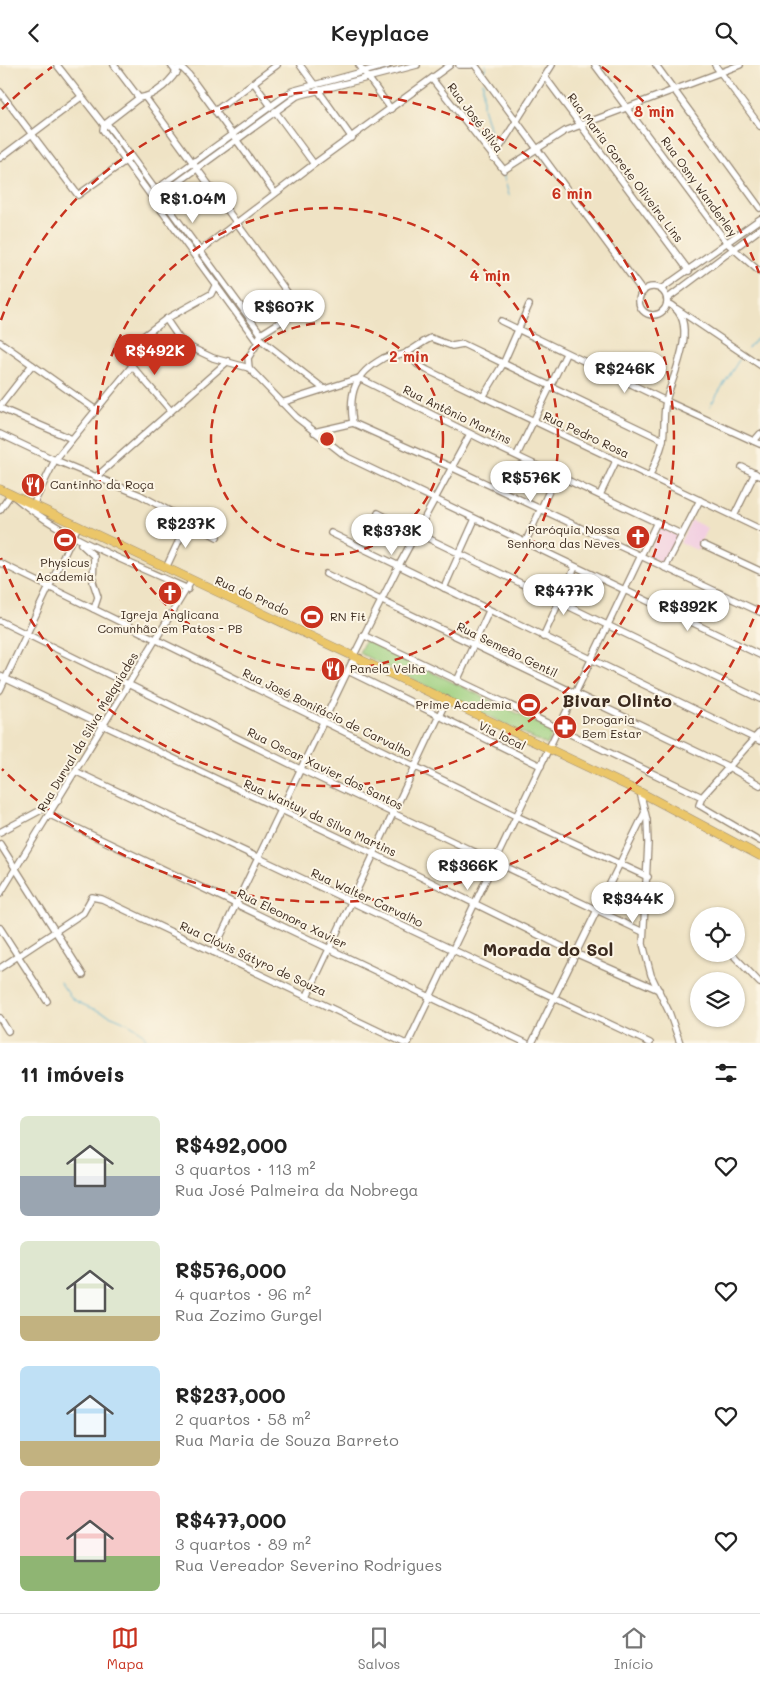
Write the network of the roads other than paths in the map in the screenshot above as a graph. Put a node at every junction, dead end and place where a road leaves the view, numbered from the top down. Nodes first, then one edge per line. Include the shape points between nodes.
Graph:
1 (57, 65) edge
2 (114, 65) edge
3 (171, 65) edge
4 (180, 65) edge
5 (277, 65) edge
6 (300, 65) edge
7 (360, 65) edge
8 (388, 65) edge
9 (417, 65) edge
10 (450, 65) edge
11 (459, 65) edge
12 (473, 65) edge
13 (552, 65) edge
14 (594, 65) edge
15 (656, 65) edge
16 (715, 65) edge
17 (740, 65) edge
18 (364, 71) junction
19 (177, 73) junction
20 (721, 73) junction
21 (368, 77) junction
22 (545, 77) junction
23 (432, 79) junction
24 (254, 83) junction
25 (314, 84) junction
26 (674, 89) junction
27 (318, 90) junction
28 (0, 92) edge
29 (80, 97) junction
30 (142, 98) junction
31 (270, 105) junction
32 (390, 109) junction
33 (628, 109) junction
34 (215, 111) junction
35 (275, 111) junction
36 (516, 123) junction
37 (104, 125) junction
38 (580, 125) junction
39 (760, 126) edge
40 (231, 133) junction
41 (32, 134) junction
42 (352, 138) junction
43 (236, 139) junction
44 (536, 148) junction
45 (0, 158) edge
46 (128, 158) junction
47 (493, 158) junction
48 (194, 161) junction
49 (314, 164) junction
50 (198, 167) junction
51 (155, 193) junction
52 (275, 193) junction
53 (760, 208) edge
54 (760, 219) edge
55 (238, 222) junction
56 (760, 229) edge
57 (727, 243) junction
58 (732, 250) junction
59 (200, 251) junction
60 (194, 256) junction
61 (689, 271) junction
62 (760, 272) edge
63 (219, 277) junction
64 (216, 285) junction
65 (661, 289) junction
66 (643, 292) junction
67 (667, 301) junction
68 (529, 305) dead end
69 (676, 308) junction
70 (166, 319) junction
71 (501, 321) dead end
72 (518, 331) junction
73 (258, 337) junction
74 (0, 342) edge
75 (407, 352) junction
76 (566, 354) junction
77 (228, 361) junction
78 (503, 364) junction
79 (32, 365) junction
80 (760, 365) edge
81 (132, 366) junction
82 (249, 368) junction
83 (359, 378) junction
84 (550, 387) junction
85 (324, 389) junction
86 (483, 397) junction
87 (666, 401) junction
88 (281, 403) junction
89 (0, 407) edge
90 (96, 410) junction
91 (171, 411) junction
92 (533, 421) junction
93 (353, 423) junction
94 (314, 432) junction
95 (0, 434) edge
96 (470, 434) junction
97 (760, 434) edge
98 (72, 439) junction
99 (663, 440) junction
100 (757, 442) edge
101 (517, 455) junction
102 (55, 460) junction
103 (616, 461) junction
104 (742, 467) dead end
105 (453, 468) junction
106 (557, 474) junction
107 (757, 474) edge
108 (650, 476) junction
109 (96, 477) junction
110 (0, 489) edge
111 (10, 494) junction
112 (600, 495) junction
113 (700, 499) junction
114 (435, 500) junction
115 (33, 505) junction
116 (540, 508) junction
117 (0, 510) edge
118 (378, 513) dead end
119 (734, 516) junction
120 (475, 519) junction
121 (188, 521) junction
122 (657, 522) junction
123 (78, 526) junction
124 (760, 529) edge
125 (331, 533) dead end
126 (417, 533) junction
127 (682, 533) junction
128 (72, 537) junction
129 (217, 537) dead end
130 (525, 543) junction
131 (704, 545) dead end
132 (459, 554) junction
133 (640, 557) junction
134 (0, 563) edge
135 (398, 567) junction
136 (575, 567) junction
137 (166, 568) junction
138 (665, 568) junction
139 (760, 571) edge
140 (326, 574) dead end
141 (192, 580) junction
142 (51, 587) junction
143 (444, 588) junction
144 (188, 589) junction
145 (624, 591) junction
146 (381, 601) junction
147 (560, 603) junction
148 (94, 609) junction
149 (489, 611) junction
150 (760, 612) edge
151 (0, 621) edge
152 (608, 625) junction
153 (28, 634) junction
154 (363, 635) junction
155 (543, 637) junction
156 (156, 641) junction
157 (474, 645) junction
158 (760, 655) edge
159 (353, 657) junction
160 (592, 660) junction
161 (348, 671) junction
162 (3, 678) edge
163 (457, 681) junction
164 (128, 685) junction
165 (0, 691) edge
166 (575, 694) junction
167 (447, 699) junction
168 (760, 699) edge
169 (439, 716) junction
170 (323, 722) junction
171 (105, 725) junction
172 (559, 729) junction
173 (760, 732) edge
174 (757, 740) edge
175 (550, 749) junction
176 (541, 766) junction
177 (416, 767) junction
178 (728, 767) junction
179 (300, 769) junction
180 (77, 772) junction
181 (760, 785) edge
182 (640, 792) junction
183 (702, 797) junction
184 (58, 801) junction
185 (280, 811) junction
186 (645, 812) junction
187 (394, 813) junction
188 (50, 815) junction
189 (516, 816) junction
190 (0, 832) edge
191 (760, 841) edge
192 (0, 844) edge
193 (374, 854) junction
194 (760, 856) edge
195 (258, 857) junction
196 (493, 861) junction
197 (619, 863) junction
198 (16, 870) junction
199 (648, 877) junction
200 (0, 894) edge
201 (352, 901) junction
202 (236, 903) junction
203 (473, 903) junction
204 (597, 910) junction
205 (0, 928) edge
206 (56, 932) junction
207 (643, 932) junction
208 (329, 948) junction
209 (452, 950) junction
210 (214, 952) junction
211 (575, 953) junction
212 (19, 957) junction
213 (740, 962) edge
214 (0, 969) edge
215 (83, 975) dead end
216 (760, 983) edge
217 (659, 990) junction
218 (307, 996) junction
219 (430, 997) junction
220 (554, 999) junction
221 (47, 1001) dead end
222 (0, 1018) edge
223 (8, 1031) dead end
224 (404, 1043) edge
225 (408, 1043) edge
226 (526, 1043) edge
227 (532, 1043) edge
228 (650, 1043) edge
229 (680, 1043) edge

1 - 29 street
2 - 30 street
3 - 19 street
4 - 19 street
4 - 34 street
5 - 24 street
6 - 25 street
7 - 18 street
8 - 18 street
9 - 21 street
10 - 23 street
11 - 12 street
12 - 36 street
13 - 22 street
14 - 33 street, Rua Osny Wanderley
15 - 26 street
16 - 20 street
17 - 20 street
18 - 21 street
18 - 25 street
19 - 30 street via 171,81
20 - 26 street
20 - 39 street
21 - 27 street
21 - 32 street
22 - 36 street
22 - 38 street, Rua Maria Gorete Oliveira Lins
23 - 32 street
23 - 47 street, Rua José Silva
24 - 31 street
24 - 34 street
25 - 31 street via 292,91
26 - 33 street
26 - 53 street
27 - 35 street via 297,96
27 - 42 street
28 - 41 street
29 - 37 street
29 - 41 street
30 - 37 street
30 - 48 street
31 - 40 street
32 - 42 street
33 - 38 street
33 - 57 street, Rua Osny Wanderley
34 - 40 street
35 - 43 street
35 - 49 street
36 - 44 street
36 - 47 street
37 - 46 street via 108,125
38 - 44 street
38 - 61 street, Rua Maria Gorete Oliveira Lins
40 - 43 street
40 - 48 street
41 - 45 street
41 - 46 street via 78,195
42 - 49 street
43 - 50 street
43 - 52 street
44 - 47 street, Rua José Silva via 510,169 501,170
44 - 66 street
46 - 51 street
48 - 50 street
48 - 51 street
49 - 52 street
50 - 51 street
50 - 55 street
51 - 59 street
51 - 60 street via 154,200
52 - 55 street
54 - 57 street
55 - 59 street
55 - 73 street via 295,303 296,312
56 - 58 street
57 - 58 street, Rua Osny Wanderley
57 - 61 street
58 - 62 street, Rua Osny Wanderley
58 - 67 street
59 - 60 street
59 - 63 street
60 - 64 street
61 - 65 street
63 - 64 street
63 - 73 street
64 - 70 street via 211,294
64 - 73 street
65 - 66 street via 649,288
65 - 67 street
66 - 67 street via 640,303 643,311 650,315 661,313
67 - 69 street
68 - 72 street
69 - 80 street
69 - 87 street via 682,321 684,341
70 - 77 street via 190,347 212,358
70 - 81 street via 125,350
71 - 72 street
72 - 76 street
72 - 78 street
73 - 82 street via 248,358
73 - 85 street
74 - 79 street
75 - 78 street via 431,338 452,346 464,344
75 - 83 street via 382,358 364,370
75 - 86 street, Rua Pedro Rosa via 427,370
76 - 84 street
76 - 87 street
77 - 82 street
77 - 91 street
78 - 84 street
78 - 86 street
79 - 89 street
79 - 90 street
81 - 90 street
81 - 91 street
82 - 88 street
83 - 85 street
83 - 93 street via 350,397
83 - 96 street, Rua Antônio Martins
84 - 92 street
84 - 99 street
85 - 88 street
86 - 92 street, Rua Pedro Rosa
87 - 99 street
87 - 100 street
88 - 94 street
89 - 98 street
90 - 98 street
91 - 109 street
92 - 101 street
92 - 103 street, Rua Pedro Rosa
93 - 94 street
93 - 105 street
94 - 114 street via 347,457
95 - 102 street
96 - 101 street, Rua Antônio Martins
96 - 105 street
97 - 100 street
98 - 102 street
99 - 108 street
101 - 106 street, Rua Antônio Martins
102 - 109 street
102 - 115 street
103 - 108 street, Rua Pedro Rosa
103 - 112 street
104 - 107 street
105 - 114 street
105 - 116 street
106 - 112 street, Rua Antônio Martins
106 - 116 street
107 - 119 street
108 - 113 street, Rua Pedro Rosa
109 - 121 street via 140,495
110 - 111 main road, Rua do Prado
111 - 115 main road, Rua do Prado
111 - 117 street
111 - 128 street
112 - 122 street, Rua Antônio Martins
113 - 119 street, Rua Pedro Rosa
113 - 127 street
114 - 120 street
114 - 126 street
115 - 123 main road, Rua do Prado
116 - 130 street
116 - 133 street
118 - 126 street
119 - 124 street, Rua Pedro Rosa
120 - 130 street
120 - 132 street
121 - 129 street
121 - 137 street
122 - 127 street, Rua Antônio Martins
122 - 133 street
123 - 128 street
123 - 137 main road, Rua do Prado
125 - 135 street
126 - 132 street
126 - 135 street
127 - 138 street
128 - 142 street
128 - 144 street
128 - 148 street via 94,556 93,582 98,597
130 - 136 street
131 - 139 street
132 - 143 street
132 - 147 street
133 - 138 street
133 - 145 street
134 - 142 street, Rua José Bonifácio de Carvalho
135 - 143 street
135 - 146 street
136 - 145 street
136 - 147 street
137 - 141 main road, Rua do Prado
138 - 150 street
140 - 146 street, Rua Semeão Gentil
141 - 144 street, Rua Durval da Silva Melquíades
141 - 159 main road, Rua do Prado
142 - 148 street, Rua José Bonifácio de Carvalho
142 - 153 street
143 - 149 street
144 - 156 street, Rua Durval da Silva Melquíades
145 - 152 street
145 - 158 street
146 - 154 street
146 - 157 street, Rua Semeão Gentil
147 - 152 street
147 - 155 street
148 - 156 street, Rua José Bonifácio de Carvalho
149 - 155 street
149 - 157 street
151 - 153 street, Rua Oscar Xavier dos Santos
152 - 160 street
152 - 168 street
153 - 162 street
153 - 164 street, Rua Oscar Xavier dos Santos
154 - 159 street
154 - 163 street
155 - 160 street
156 - 164 street, Rua Durval da Silva Melquíades
156 - 170 street, Rua José Bonifácio de Carvalho
157 - 163 street
157 - 166 street, Rua Semeão Gentil
159 - 161 street
159 - 167 main road, Rua do Prado
160 - 166 street
160 - 174 street
161 - 169 street, Via local
161 - 170 street
162 - 165 street
162 - 171 street, Rua Wantuy da Silva Martins
163 - 172 street
164 - 171 street, Rua Durval da Silva Melquíades
164 - 179 street, Rua Oscar Xavier dos Santos
166 - 172 street
166 - 178 street, Rua Semeão Gentil
167 - 169 street
167 - 175 main road, Rua do Prado
169 - 176 street, Via local
169 - 177 street
170 - 177 street, Rua José Bonifácio de Carvalho
170 - 179 street
171 - 180 street, Rua Durval da Silva Melquíades
171 - 185 street, Rua Wantuy da Silva Martins
172 - 175 street
172 - 183 street
173 - 174 street
174 - 178 street
175 - 176 street
175 - 182 main road, Rua do Prado
176 - 189 street
177 - 187 street
177 - 189 street, Rua José Bonifácio de Carvalho
178 - 181 street, Rua Semeão Gentil
178 - 183 street
179 - 185 street
179 - 187 street, Rua Oscar Xavier dos Santos
180 - 184 street, Rua Durval da Silva Melquíades
180 - 195 street, Rua Walter Carvalho
182 - 186 street
182 - 194 main road, Rua do Prado
183 - 191 street via 699,803 702,808
184 - 188 street, Rua Durval da Silva Melquíades
184 - 190 street
185 - 193 street, Rua Wantuy da Silva Martins
185 - 195 street
186 - 197 street
186 - 199 street
187 - 193 street
187 - 196 street, Rua Oscar Xavier dos Santos
188 - 198 street, Rua Durval da Silva Melquíades
188 - 202 street, Rua Eleonora Xavier
189 - 196 street
189 - 197 street, Rua José Bonifácio de Carvalho
192 - 198 street
193 - 201 street
193 - 203 street, Rua Wantuy da Silva Martins
195 - 201 street, Rua Walter Carvalho
195 - 202 street
196 - 203 street
196 - 204 street, Rua Oscar Xavier dos Santos
197 - 199 street, Rua José Bonifácio de Carvalho
197 - 204 street
198 - 200 street, Rua Durval da Silva Melquíades
198 - 206 street
199 - 207 street
201 - 208 street
201 - 209 street, Rua Walter Carvalho
202 - 208 street, Rua Eleonora Xavier
202 - 210 street
203 - 209 street
203 - 211 street, Rua Wantuy da Silva Martins
204 - 207 street, Rua Oscar Xavier dos Santos
204 - 211 street
205 - 212 street
206 - 210 street, Rua Clóvis Sátyro de Souza via 83,913 92,897
206 - 212 street
206 - 215 street
207 - 217 street via 646,960
208 - 218 street
208 - 219 street, Rua Eleonora Xavier
209 - 219 street
209 - 220 street, Rua Walter Carvalho
210 - 218 street, Rua Clóvis Sátyro de Souza
211 - 217 street, Rua Wantuy da Silva Martins
211 - 220 street
212 - 214 street
212 - 221 street
213 - 216 street
217 - 229 street
218 - 224 street, Rua Clóvis Sátyro de Souza
219 - 225 street
219 - 226 street, Rua Eleonora Xavier
220 - 227 street
220 - 228 street, Rua Walter Carvalho
222 - 223 street

